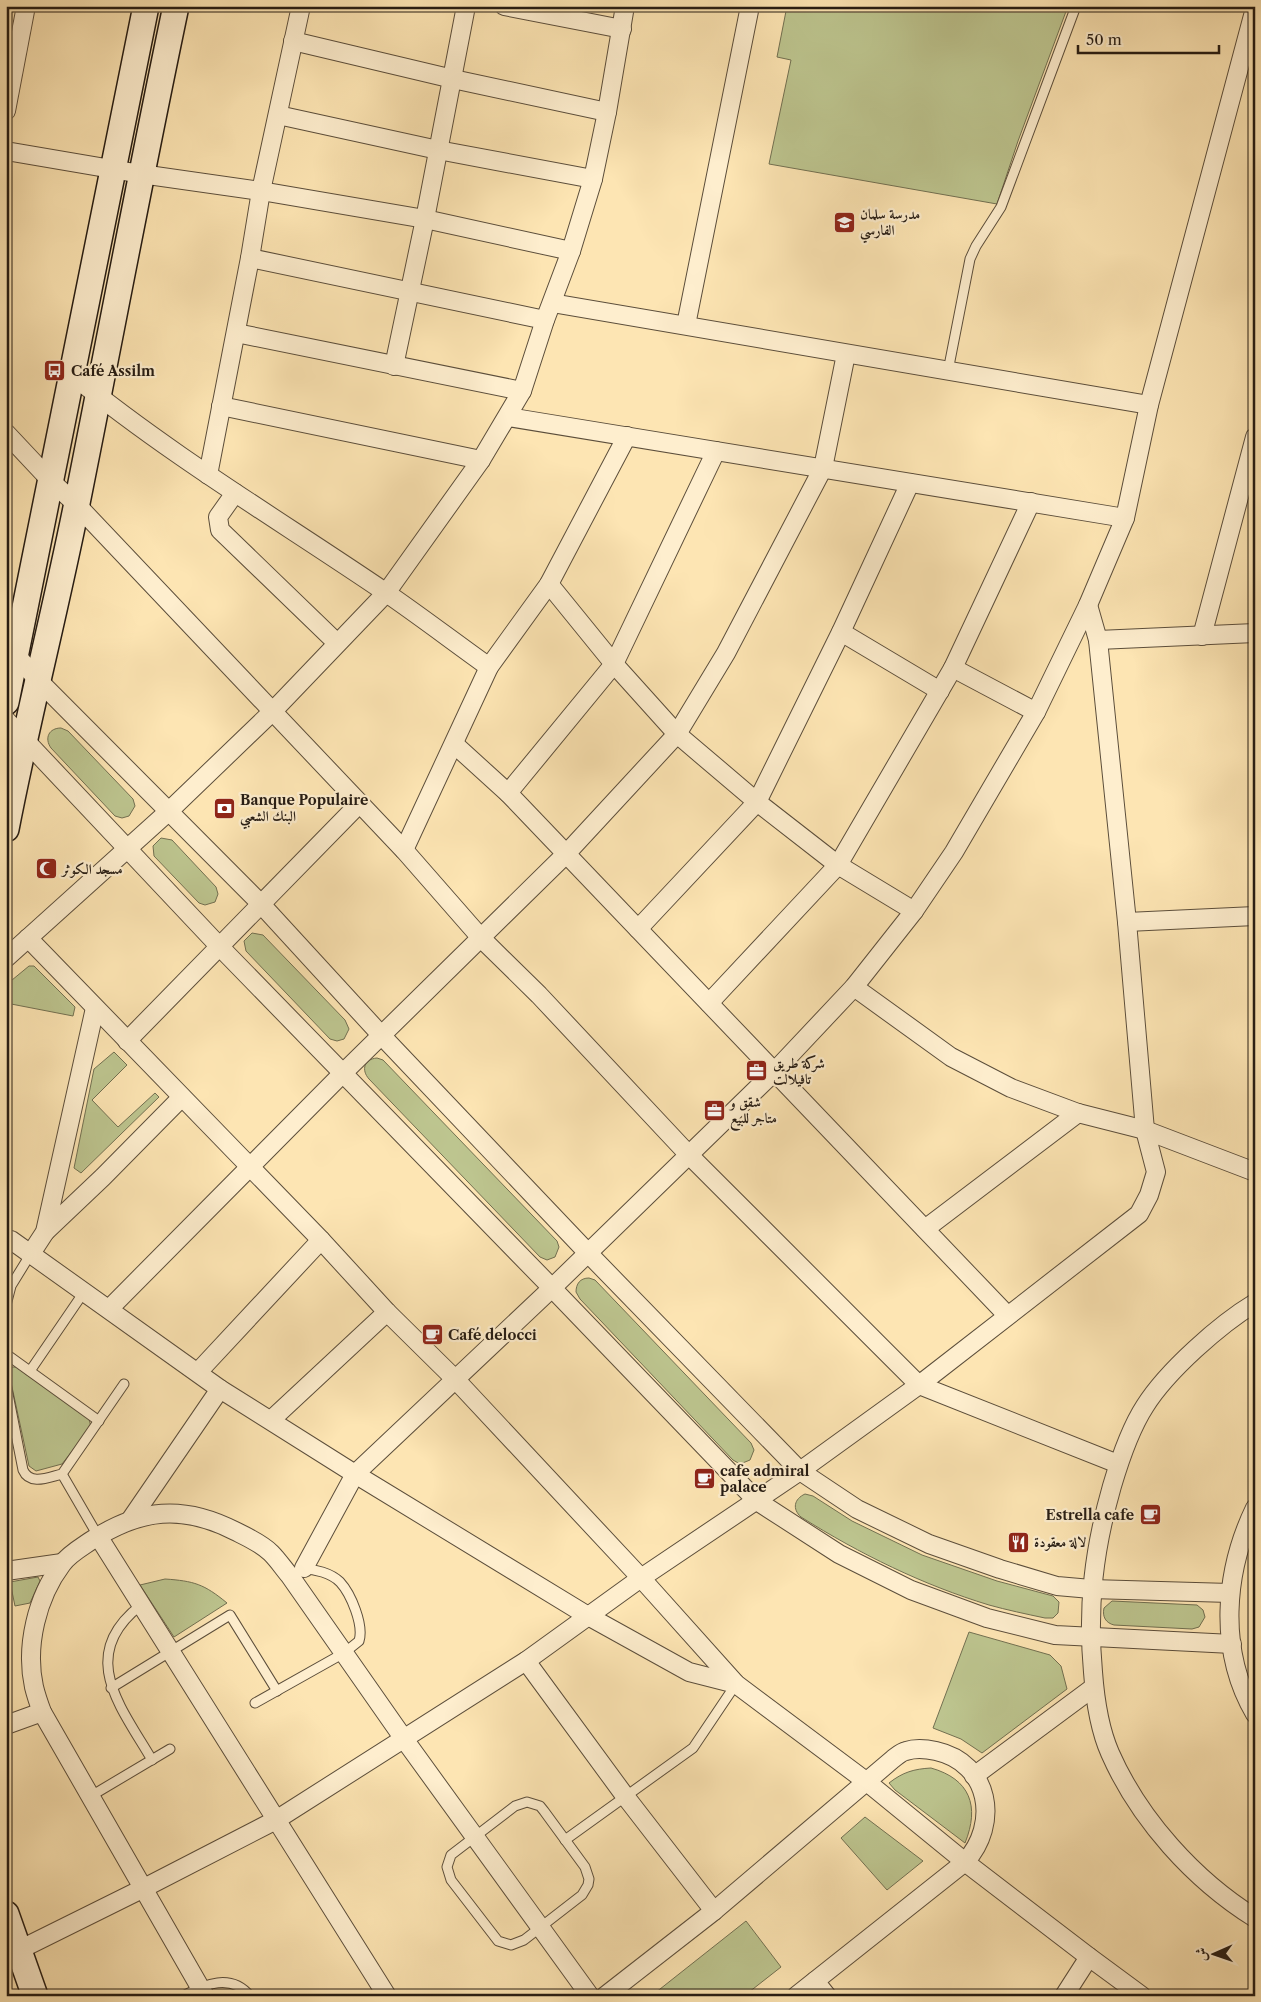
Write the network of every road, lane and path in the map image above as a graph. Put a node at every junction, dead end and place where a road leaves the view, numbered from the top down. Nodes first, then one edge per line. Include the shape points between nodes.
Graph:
1 (26, 6) edge
2 (146, 6) edge
3 (176, 6) edge
4 (301, 6) edge
5 (466, 6) edge
6 (504, 6) edge
7 (625, 6) edge
8 (750, 6) edge
9 (1076, 6) edge
10 (1255, 8) edge
11 (622, 29) junction
12 (292, 41) junction
13 (453, 79) junction
14 (6, 111) edge
15 (607, 112) junction
16 (278, 115) junction
17 (438, 150) junction
18 (6, 151) edge
19 (112, 168) junction
20 (141, 174) junction
21 (592, 179) junction
22 (261, 191) junction
23 (425, 219) junction
24 (571, 252) junction
25 (250, 258) junction
26 (410, 292) junction
27 (552, 303) junction
28 (545, 320) junction
29 (686, 325) junction
30 (236, 333) junction
31 (846, 354) junction
32 (394, 366) junction
33 (948, 371) junction
34 (71, 374) junction
35 (522, 391) junction
36 (97, 396) junction
37 (1149, 405) junction
38 (222, 406) junction
39 (508, 417) junction
40 (6, 433) edge
41 (627, 436) junction
42 (1254, 441) edge
43 (716, 451) junction
44 (481, 460) junction
45 (823, 468) junction
46 (208, 475) junction
47 (1255, 477) edge
48 (52, 482) junction
49 (910, 482) junction
50 (235, 493) junction
51 (1030, 502) junction
52 (77, 505) junction
53 (1125, 518) junction
54 (549, 584) junction
55 (386, 593) junction
56 (1088, 605) junction
57 (841, 632) junction
58 (1255, 633) edge
59 (1202, 636) junction
60 (1098, 640) junction
61 (337, 643) junction
62 (11, 649) edge
63 (614, 664) junction
64 (489, 667) junction
65 (952, 668) junction
66 (37, 680) junction
67 (940, 691) junction
68 (6, 702) edge
69 (272, 712) junction
70 (1036, 712) junction
71 (6, 720) edge
72 (677, 734) junction
73 (24, 738) junction
74 (454, 744) junction
75 (508, 793) junction
76 (757, 802) junction
77 (359, 804) junction
78 (168, 812) junction
79 (6, 830) edge
80 (127, 850) junction
81 (404, 850) junction
82 (566, 854) junction
83 (838, 865) junction
84 (260, 903) junction
85 (914, 911) junction
86 (1255, 916) edge
87 (1127, 922) junction
88 (638, 929) junction
89 (28, 938) junction
90 (481, 938) junction
91 (220, 947) junction
92 (6, 958) edge
93 (854, 987) junction
94 (709, 1003) junction
95 (95, 1008) junction
96 (382, 1036) junction
97 (127, 1041) junction
98 (774, 1072) junction
99 (343, 1073) junction
100 (181, 1098) junction
101 (1078, 1113) junction
102 (1145, 1130) junction
103 (688, 1154) junction
104 (250, 1168) junction
105 (1255, 1172) edge
106 (925, 1230) junction
107 (45, 1232) junction
108 (6, 1239) edge
109 (321, 1240) junction
110 (588, 1252) junction
111 (30, 1255) junction
112 (552, 1288) junction
113 (84, 1292) junction
114 (1255, 1303) edge
115 (6, 1305) edge
116 (109, 1309) junction
117 (387, 1312) junction
118 (1008, 1315) junction
119 (6, 1354) edge
120 (30, 1371) junction
121 (198, 1372) junction
122 (456, 1380) junction
123 (6, 1384) edge
124 (124, 1384) dead end
125 (919, 1385) junction
126 (220, 1389) junction
127 (8, 1399) edge
128 (271, 1420) junction
129 (99, 1421) junction
130 (1118, 1464) junction
131 (800, 1471) junction
132 (62, 1474) junction
133 (355, 1474) junction
134 (757, 1501) junction
135 (1255, 1508) edge
136 (131, 1520) junction
137 (98, 1536) junction
138 (62, 1563) junction
139 (6, 1572) edge
140 (297, 1572) junction
141 (641, 1578) junction
142 (1091, 1589) junction
143 (1230, 1593) junction
144 (141, 1606) junction
145 (588, 1616) junction
146 (1090, 1638) junction
147 (1232, 1644) junction
148 (170, 1651) junction
149 (344, 1653) junction
150 (526, 1661) junction
151 (736, 1684) junction
152 (1094, 1687) junction
153 (111, 1688) junction
154 (277, 1690) junction
155 (254, 1703) dead end
156 (42, 1712) junction
157 (1255, 1714) edge
158 (6, 1725) edge
159 (404, 1739) junction
160 (170, 1749) dead end
161 (152, 1760) junction
162 (974, 1776) junction
163 (866, 1782) junction
164 (91, 1796) junction
165 (626, 1796) junction
166 (276, 1820) junction
167 (474, 1836) junction
168 (565, 1840) junction
169 (965, 1862) junction
170 (144, 1888) junction
171 (714, 1911) junction
172 (6, 1914) edge
173 (1255, 1918) edge
174 (541, 1927) junction
175 (19, 1950) junction
176 (1088, 1957) junction
177 (815, 1981) junction
178 (203, 1991) edge
179 (35, 1996) edge
180 (183, 1996) edge
181 (250, 1996) edge
182 (387, 1996) edge
183 (590, 1996) edge
184 (605, 1996) edge
185 (796, 1996) edge
186 (827, 1996) edge
187 (1064, 1996) edge
188 (1142, 1996) edge

1 - 14 street
2 - 19 street
3 - 20 street
4 - 12 street
5 - 13 street
6 - 11 street
7 - 11 street
8 - 29 street
9 - 33 lane via 1001,207 970,259
10 - 37 street
11 - 15 street
12 - 13 street
12 - 16 street
13 - 15 street
13 - 17 street
15 - 21 street
16 - 17 street
16 - 22 street
17 - 21 street
17 - 23 street
18 - 19 street
19 - 20 street
19 - 34 street
20 - 22 street
20 - 36 street
21 - 24 street
22 - 23 street
22 - 25 street
23 - 24 street
23 - 26 street
24 - 27 street
25 - 26 street
25 - 30 street
26 - 28 street
26 - 32 street
27 - 28 street
27 - 29 street
28 - 35 street
29 - 31 street
30 - 32 street
30 - 38 street
31 - 33 street
31 - 45 street
32 - 35 street
33 - 37 street
34 - 36 street
34 - 48 street
35 - 39 street
36 - 46 street
36 - 52 street
37 - 53 street
38 - 44 street
38 - 46 street
39 - 41 street
39 - 44 street
40 - 48 street
41 - 43 street
41 - 54 street
42 - 47 street
42 - 59 street
43 - 45 street
43 - 63 street
44 - 55 street
45 - 49 street
45 - 72 street via 726,653
46 - 50 street
48 - 52 street
48 - 62 street
49 - 51 street
49 - 57 street
50 - 55 street
50 - 61 street via 218,517 220,530
51 - 53 street
51 - 65 street
52 - 66 street
52 - 69 street
53 - 56 street
54 - 63 street
54 - 64 street
55 - 61 street
55 - 64 street
56 - 60 street
56 - 70 street
57 - 67 street
57 - 76 street
58 - 59 street
59 - 60 street
60 - 87 street
61 - 69 street
62 - 66 street
62 - 68 street
63 - 72 street
63 - 75 street
64 - 74 street
65 - 67 street
65 - 70 street
66 - 73 street
66 - 78 street
67 - 83 street
69 - 77 street
69 - 78 street
70 - 85 street via 954,852
71 - 73 street
72 - 76 street
72 - 82 street
73 - 79 street
73 - 80 street
74 - 75 street
74 - 81 street
75 - 82 street
76 - 83 street
76 - 88 street
77 - 81 street
77 - 84 street
78 - 80 street
78 - 84 street
80 - 89 street
80 - 91 street
81 - 90 street
82 - 88 street
82 - 90 street
83 - 85 street
83 - 94 street
84 - 91 street
84 - 96 street
85 - 93 street
86 - 87 street
87 - 102 street
88 - 94 street
89 - 92 street
89 - 95 street
90 - 96 street
90 - 103 street
91 - 97 street
91 - 99 street
93 - 98 street
93 - 101 street via 951,1057 1011,1088
94 - 98 street
95 - 97 street
95 - 107 street
96 - 99 street
96 - 110 street
97 - 100 street
98 - 103 street
98 - 106 street
99 - 104 street
99 - 112 street
100 - 104 street
100 - 107 street
101 - 102 street
101 - 106 street
102 - 105 street
102 - 118 street via 1156,1172 1150,1196 1139,1214
103 - 110 street
103 - 125 street
104 - 109 street
104 - 116 street
106 - 118 street
107 - 111 street
108 - 111 street
109 - 117 street
109 - 121 street
110 - 112 street
110 - 131 street
111 - 113 street
111 - 115 lane via 11,1286
112 - 122 street
112 - 134 street
113 - 116 street
113 - 120 lane
114 - 130 street via 1205,1341 1169,1375 1145,1406
116 - 121 street
117 - 122 street
117 - 128 street
118 - 125 street
119 - 120 lane
120 - 129 lane
121 - 126 street
122 - 133 street
122 - 141 street
123 - 127 lane
124 - 129 lane
125 - 130 street
125 - 131 street
126 - 128 street
126 - 136 street
127 - 132 lane via 25,1474 35,1480
128 - 133 street
129 - 132 lane
130 - 142 street via 1094,1560
131 - 134 street
131 - 142 street via 857,1509 928,1544 1057,1586
132 - 137 lane
133 - 140 street
133 - 145 street
134 - 141 street
134 - 146 street via 838,1554 911,1590 987,1618 1055,1634
135 - 143 street via 1238,1550
136 - 137 street
136 - 140 street via 174,1513 216,1521 259,1544
137 - 138 street
137 - 144 street
138 - 139 street
138 - 156 street via 44,1595 35,1624 31,1658 34,1687
140 - 149 street
140 - 149 lane via 326,1573 340,1583 355,1608 361,1636
141 - 145 street
141 - 151 street
142 - 143 street
142 - 146 street
143 - 147 street
144 - 148 street
144 - 153 lane via 123,1622 112,1641 108,1662
145 - 150 street
145 - 151 street via 689,1672
146 - 147 street
146 - 152 street
147 - 157 street via 1237,1671
148 - 153 lane
148 - 154 lane via 230,1615
148 - 166 street
149 - 154 lane
149 - 159 street
150 - 159 street
150 - 165 street
151 - 163 street
151 - 165 lane via 693,1748
152 - 162 street
152 - 173 street via 1110,1752 1138,1803 1184,1859 1226,1899
153 - 161 lane
154 - 155 lane
156 - 158 street
156 - 164 street
159 - 166 street
159 - 167 street
160 - 161 lane
161 - 164 lane
162 - 163 street via 963,1763 946,1753 926,1749 906,1751
162 - 169 street via 985,1797 987,1817 982,1837
163 - 169 street
163 - 171 street
164 - 170 street
165 - 168 lane
165 - 171 street
166 - 170 street
166 - 182 street
167 - 168 lane via 515,1806 528,1802 540,1806
167 - 174 street
167 - 174 lane via 451,1855 447,1867 451,1880 498,1941 518,1944
168 - 174 lane via 585,1867 588,1885 582,1895
169 - 176 street
169 - 177 street
170 - 175 street
170 - 178 street
171 - 184 street
172 - 175 street
174 - 183 street
175 - 179 street
176 - 187 street
176 - 188 street
177 - 185 street
177 - 186 street
178 - 180 lane
178 - 181 lane via 219,1982 239,1985

